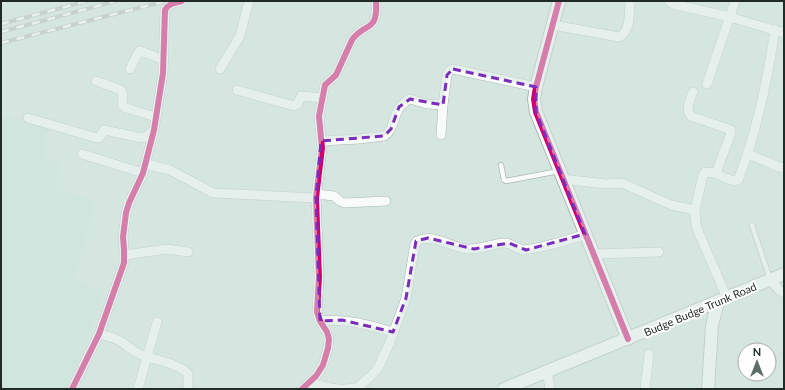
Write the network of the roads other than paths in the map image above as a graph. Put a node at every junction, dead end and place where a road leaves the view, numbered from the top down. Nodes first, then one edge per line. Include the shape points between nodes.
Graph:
1 (182, 1) edge
2 (249, 1) edge
3 (376, 1) edge
4 (558, 1) edge
5 (630, 1) edge
6 (669, 1) edge
7 (735, 1) edge
8 (730, 17) junction
9 (553, 24) junction
10 (780, 31) edge
11 (164, 60) junction
12 (220, 68) dead end
13 (130, 69) dead end
14 (96, 81) dead end
15 (707, 84) dead end
16 (536, 86) junction
17 (237, 90) dead end
18 (693, 92) dead end
19 (322, 98) junction
20 (443, 105) junction
21 (156, 117) junction
22 (28, 118) dead end
23 (154, 130) junction
24 (441, 135) dead end
25 (321, 141) junction
26 (82, 154) dead end
27 (748, 154) junction
28 (501, 165) dead end
29 (144, 168) junction
30 (784, 168) edge
31 (716, 173) junction
32 (561, 175) junction
33 (316, 196) junction
34 (386, 201) dead end
35 (695, 210) junction
36 (752, 225) dead end
37 (585, 234) junction
38 (188, 252) dead end
39 (659, 252) dead end
40 (594, 254) junction
41 (124, 255) junction
42 (784, 274) edge
43 (770, 279) junction
44 (784, 293) edge
45 (722, 299) junction
46 (320, 321) junction
47 (157, 322) dead end
48 (393, 332) junction
49 (100, 334) junction
50 (628, 339) junction
51 (649, 354) dead end
52 (147, 356) junction
53 (547, 371) junction
54 (305, 386) edge
55 (72, 389) edge
56 (138, 389) edge
57 (188, 389) edge
58 (340, 389) edge
59 (345, 389) edge
60 (504, 389) edge
61 (550, 389) edge
62 (644, 389) edge
63 (708, 389) edge

1 - 11 street via 167,6 165,10
2 - 12 street via 240,36
3 - 19 street via 374,22 354,38 336,75 325,85
4 - 9 street
5 - 9 street via 627,29 619,37
6 - 8 street
7 - 8 street
8 - 10 street
8 - 15 street
9 - 16 street
10 - 27 street
11 - 13 street via 140,51
11 - 21 street
14 - 21 street via 121,90 122,105 126,108
16 - 20 street via 453,69 447,75
16 - 32 street via 536,112
17 - 19 street via 294,106 298,104 301,96
18 - 31 street via 688,109 691,116 731,130
19 - 25 street via 318,116
20 - 24 street
20 - 25 street via 410,99 399,107 391,129 384,136
21 - 23 street
22 - 23 street via 97,138 104,130 142,138
23 - 29 street
25 - 33 street
26 - 29 street
27 - 30 street
27 - 31 street via 738,180 733,181
28 - 32 lane via 506,181
29 - 33 street via 170,170 213,193
29 - 41 street via 126,213
31 - 35 street via 705,172 703,175
32 - 35 street via 606,184 622,183 670,205
32 - 37 street
33 - 34 street via 334,196 344,203
33 - 46 street via 319,277 317,312
35 - 45 street via 698,231
36 - 43 lane
37 - 40 street
37 - 48 street via 569,241 526,250 509,243 474,249 456,247 428,238 417,241 406,298
38 - 41 street via 167,249
39 - 40 street
40 - 50 street
41 - 49 street via 124,263
42 - 43 street, Budge Budge Trunk Road
43 - 44 street
43 - 45 street, Budge Budge Trunk Road
45 - 50 street, Budge Budge Trunk Road
45 - 63 street via 712,326
46 - 48 street via 342,320
46 - 54 street via 327,332 328,348 316,376
47 - 52 street
48 - 59 street via 375,372 357,388
49 - 52 street via 109,336 137,353
49 - 55 street
50 - 53 street, Budge Budge Trunk Road
51 - 62 street
52 - 56 street
52 - 57 street via 186,372
53 - 60 street, Budge Budge Trunk Road
53 - 61 street
54 - 58 street

